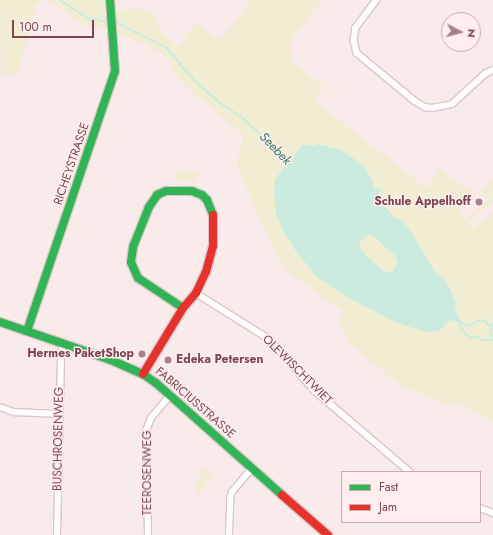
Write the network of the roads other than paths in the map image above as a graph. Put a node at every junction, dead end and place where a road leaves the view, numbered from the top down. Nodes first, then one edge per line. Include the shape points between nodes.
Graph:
1 (110, 0) edge
2 (377, 0) edge
3 (493, 70) edge
4 (196, 294) junction
5 (183, 308) junction
6 (0, 322) edge
7 (27, 331) junction
8 (64, 344) junction
9 (143, 374) junction
10 (170, 395) junction
11 (0, 407) edge
12 (60, 414) junction
13 (252, 468) junction
14 (409, 471) edge
15 (481, 508) edge
16 (493, 513) edge
17 (57, 535) edge
18 (148, 535) edge
19 (229, 535) edge
20 (328, 535) edge

1 - 7 street, RICHEYSTRASSE via 115,71
2 - 3 street via 356,28 354,40 358,53 415,102 432,108 452,104 485,74
4 - 5 street
4 - 5 street via 206,272 213,246 212,210 207,200 198,193 161,192 149,206 133,247 131,262 138,278
4 - 14 street, OLEWISCHTWIET via 264,335 314,390
5 - 9 street
6 - 7 street, FABRICIUSSTRASSE
7 - 8 street, FABRICIUSSTRASSE
8 - 9 street, FABRICIUSSTRASSE via 133,368
8 - 12 street, BUSCHROSENWEG via 61,353
9 - 10 street, FABRICIUSSTRASSE
10 - 13 street, FABRICIUSSTRASSE
10 - 18 street, TEEROSENWEG via 146,430
11 - 12 street via 14,412
12 - 17 street, BUSCHROSENWEG
13 - 19 street via 232,492
13 - 20 street, FABRICIUSSTRASSE
15 - 16 street

